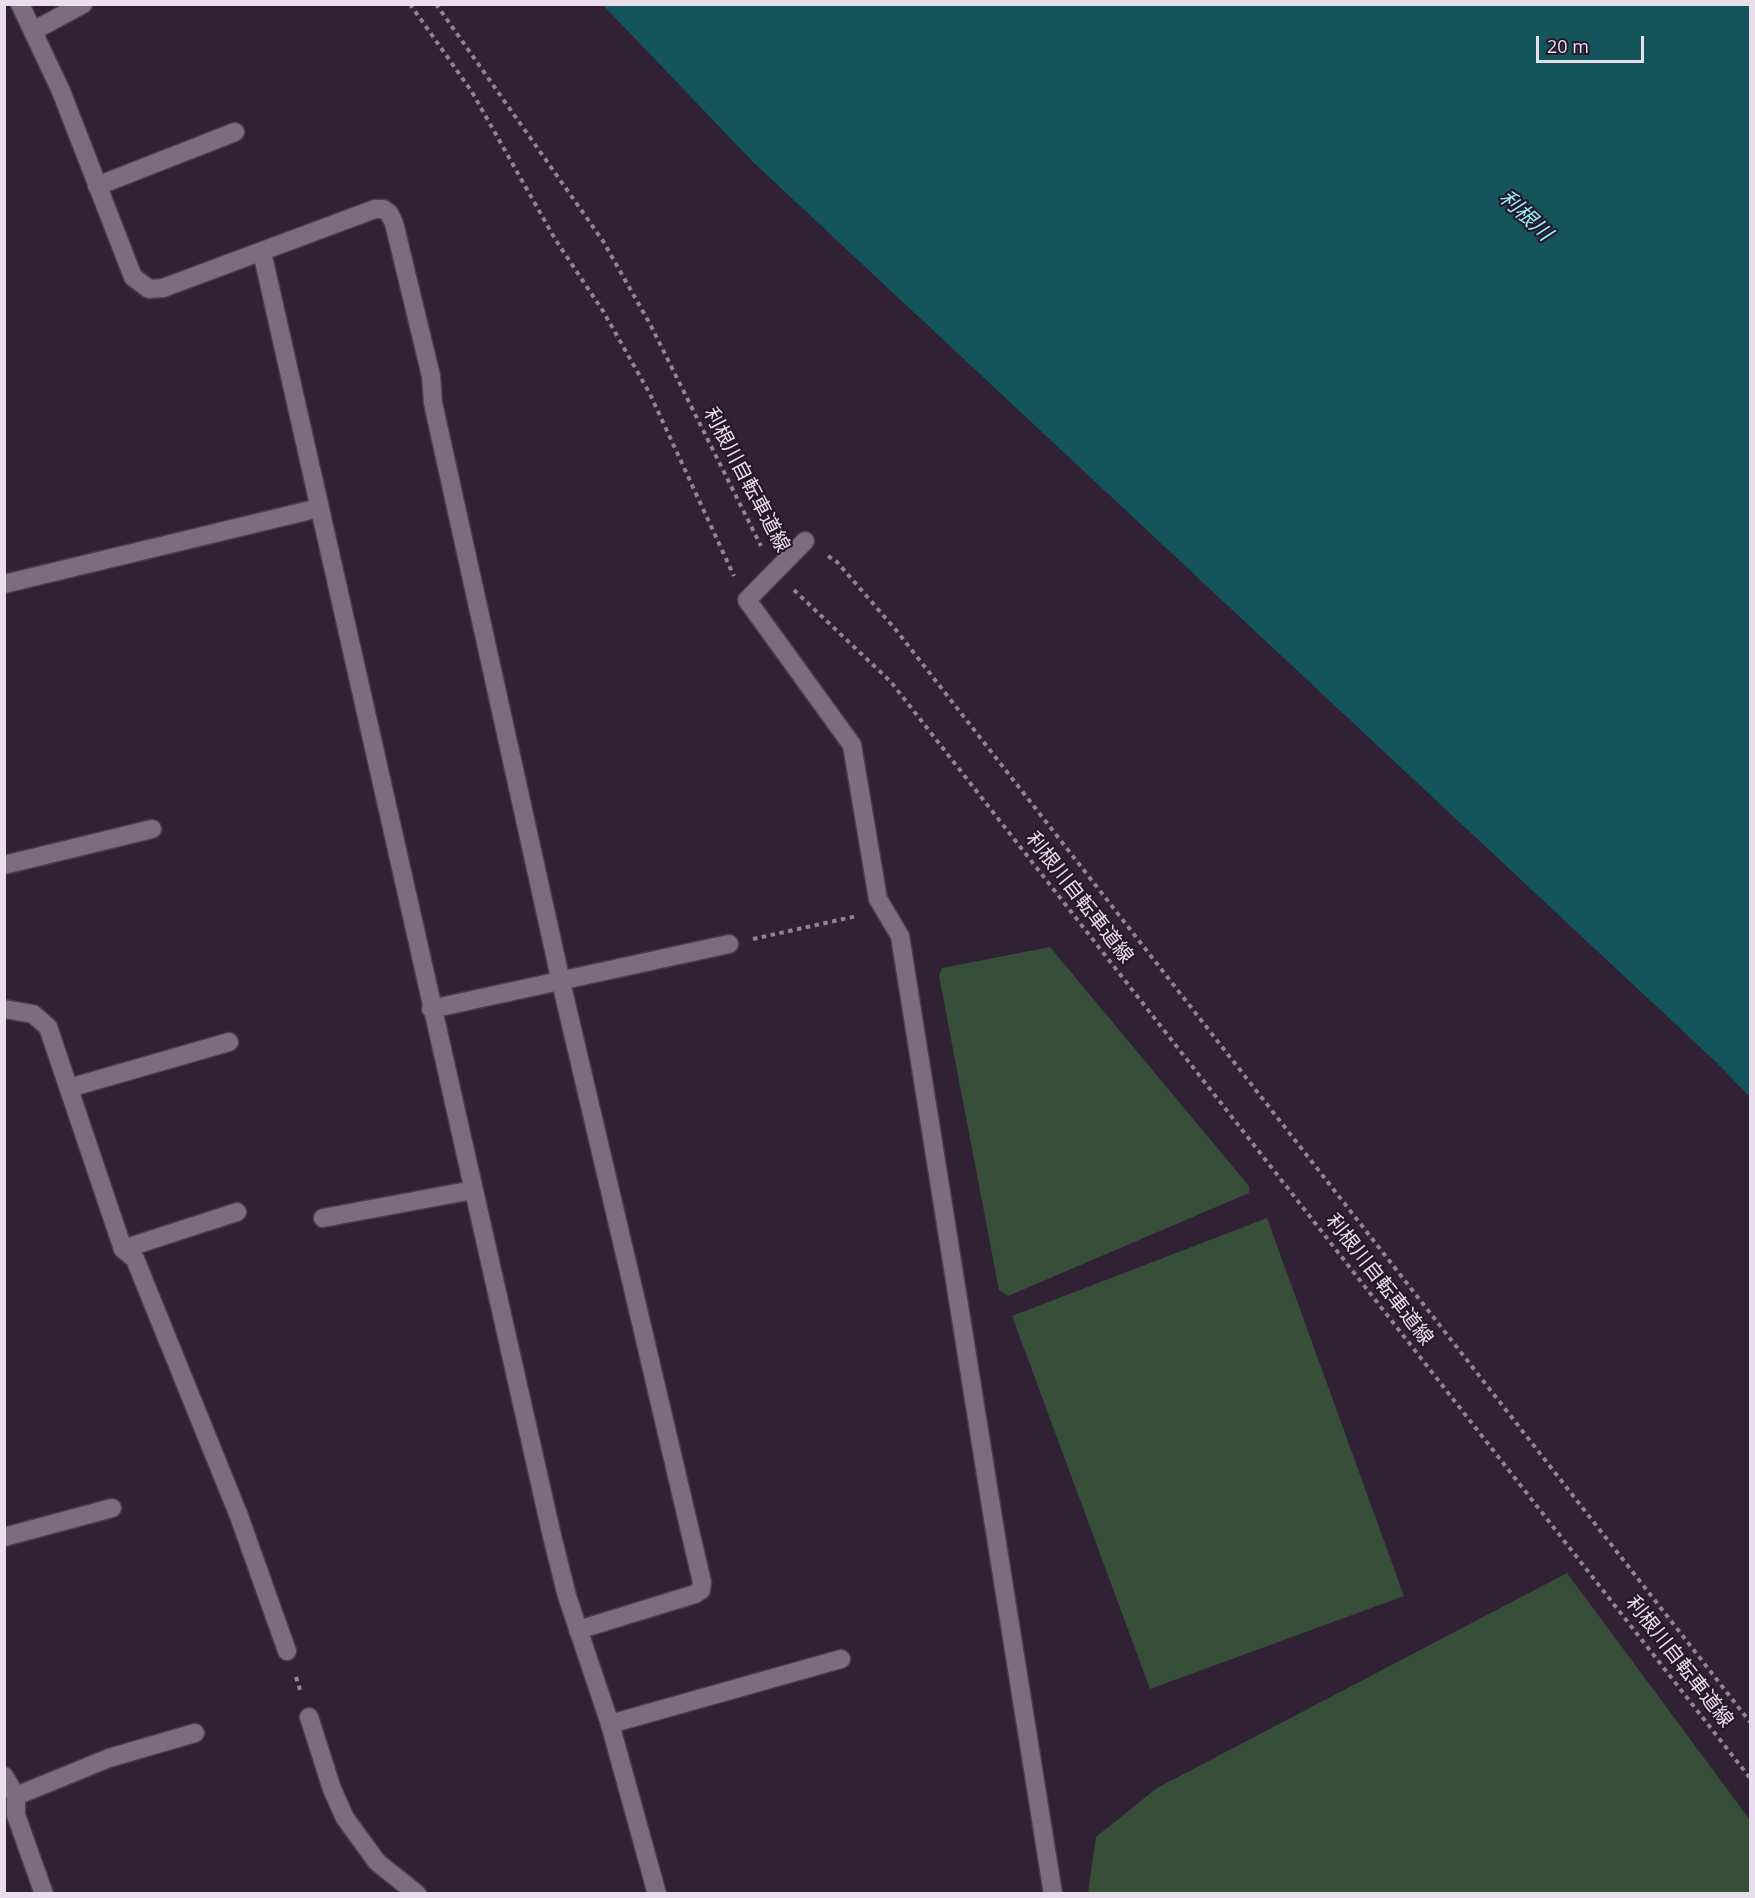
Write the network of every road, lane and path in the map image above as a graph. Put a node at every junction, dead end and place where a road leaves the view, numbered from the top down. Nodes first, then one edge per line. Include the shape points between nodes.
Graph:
1 (20, 4) edge
2 (84, 4) edge
3 (410, 4) edge
4 (436, 4) edge
5 (33, 31) junction
6 (235, 132) dead end
7 (98, 186) junction
8 (261, 252) junction
9 (319, 508) junction
10 (805, 541) joint
11 (777, 571) junction
12 (4, 584) edge
13 (747, 600) junction
14 (152, 829) dead end
15 (4, 865) edge
16 (878, 899) junction
17 (729, 944) joint
18 (561, 982) junction
19 (431, 1009) junction
20 (4, 1010) edge
21 (229, 1042) dead end
22 (69, 1088) junction
23 (473, 1190) junction
24 (237, 1212) dead end
25 (323, 1218) dead end
26 (123, 1249) junction
27 (112, 1508) dead end
28 (4, 1537) edge
29 (578, 1630) junction
30 (287, 1651) joint
31 (841, 1659) dead end
32 (309, 1717) joint
33 (1750, 1722) edge
34 (610, 1724) junction
35 (195, 1732) dead end
36 (4, 1776) edge
37 (1750, 1778) edge
38 (16, 1796) junction
39 (44, 1893) edge
40 (417, 1893) edge
41 (657, 1893) edge
42 (1053, 1893) edge

1 - 5 street
2 - 5 street
3 - 13 path via 472,92 555,239 603,311 650,394
4 - 11 path, 利根川自転車道線 via 603,241 650,324 753,534
5 - 7 street
6 - 7 street
7 - 8 street via 133,277 149,289 163,288
8 - 9 street
8 - 18 street via 375,209 389,213 394,223 431,376 432,403
9 - 12 street
9 - 19 street
10 - 11 street
10 - 33 path via 837,562 897,630
11 - 13 street
11 - 37 path, 利根川自転車道線 via 891,682
13 - 16 street via 852,745
14 - 15 street
16 - 17 path via 856,917
16 - 42 street via 900,936
17 - 18 street
18 - 19 street
18 - 29 street via 702,1582 701,1590 694,1594
19 - 23 street
20 - 22 street via 33,1014 48,1028
21 - 22 street
22 - 26 street
23 - 25 street
23 - 29 street via 552,1536
24 - 26 street
26 - 30 street via 135,1259 239,1516
27 - 28 street
29 - 34 street
30 - 32 path
31 - 34 street
32 - 40 street via 345,1818 377,1862
34 - 41 street
35 - 38 street via 109,1758
36 - 38 street
38 - 39 street via 16,1815

